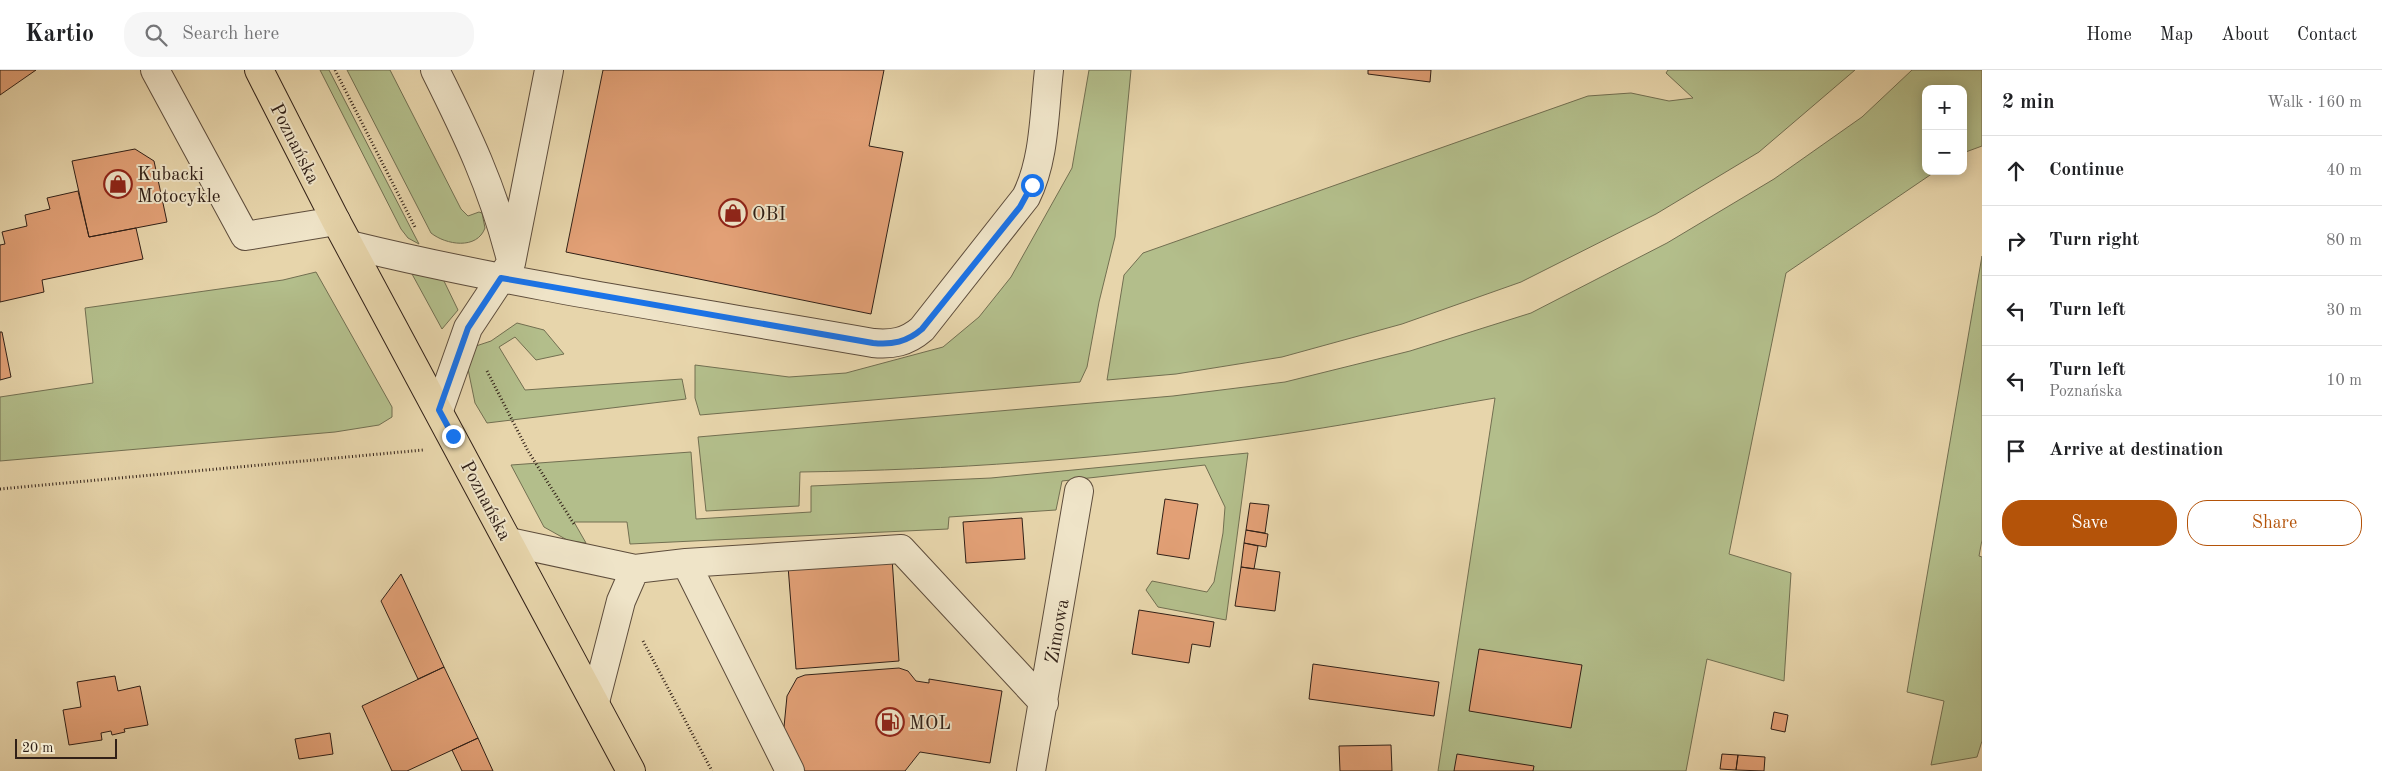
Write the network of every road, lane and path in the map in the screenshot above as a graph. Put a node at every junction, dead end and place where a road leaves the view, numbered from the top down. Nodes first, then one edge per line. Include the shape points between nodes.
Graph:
1 (155, 70) edge
2 (259, 70) edge
3 (335, 70) edge
4 (434, 70) edge
5 (549, 70) edge
6 (1049, 70) edge
7 (336, 221) junction
8 (350, 245) junction
9 (436, 266) junction
10 (506, 270) junction
11 (468, 328) junction
12 (439, 410) junction
13 (459, 447) junction
14 (0, 489) edge
15 (1079, 491) dead end
16 (509, 542) junction
17 (598, 560) junction
18 (686, 563) junction
19 (636, 569) junction
20 (621, 600) junction
21 (595, 702) junction
22 (1044, 703) junction
23 (631, 771) edge
24 (712, 771) edge
25 (790, 771) edge
26 (1031, 771) edge

1 - 7 street via 245,236
2 - 7 main road, Poznańska
3 - 9 path
4 - 10 street via 468,135 498,209
5 - 10 street
6 - 10 street via 1039,160 1026,197 922,329 901,342 873,343
7 - 8 main road, Poznańska
8 - 9 street
8 - 12 main road, Poznańska
9 - 10 street
10 - 11 street
11 - 12 street
11 - 17 path via 528,451
12 - 13 main road, Poznańska
13 - 14 path
13 - 16 main road, Poznańska
15 - 22 street, Zimowa
16 - 17 street
16 - 21 main road, Poznańska
17 - 19 street
18 - 19 street
18 - 22 street via 901,549
18 - 25 street
19 - 20 street
20 - 21 street
20 - 24 path
21 - 23 main road, Poznańska
22 - 26 street, Zimowa

